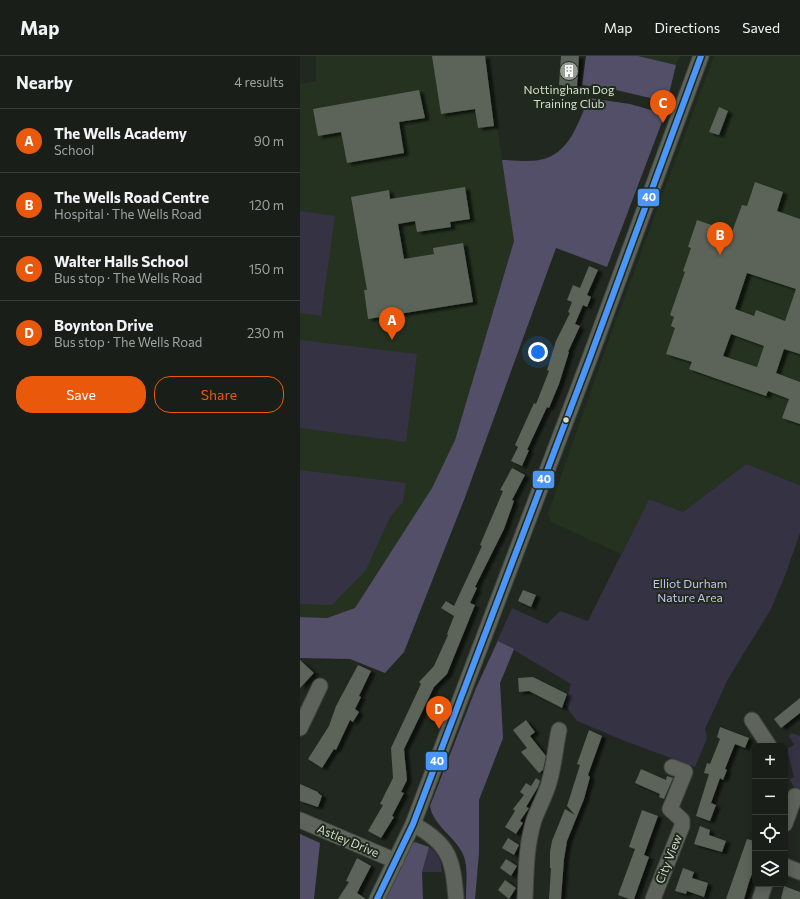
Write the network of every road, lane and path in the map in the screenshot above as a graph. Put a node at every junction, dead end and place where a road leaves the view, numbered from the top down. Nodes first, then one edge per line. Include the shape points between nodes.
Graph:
1 (701, 56) edge
2 (320, 686) dead end
3 (304, 710) edge
4 (752, 720) dead end
5 (300, 728) edge
6 (559, 730) dead end
7 (767, 743) edge
8 (672, 766) dead end
9 (793, 793) edge
10 (787, 815) edge
11 (300, 820) edge
12 (413, 824) junction
13 (396, 861) junction
14 (788, 867) edge
15 (800, 872) edge
16 (764, 887) edge
17 (657, 898) edge
18 (377, 899) edge
19 (456, 899) edge
20 (525, 899) edge
21 (760, 899) edge

1 - 12 street via 587,367
2 - 3 street
3 - 5 street
4 - 7 street
6 - 20 street via 548,787 534,819 526,851
8 - 17 street, City View via 684,772 670,809 682,820 682,826
9 - 10 street
11 - 13 street, Astley Drive
12 - 13 street
12 - 19 street via 444,847 452,863
13 - 18 street
14 - 15 street
16 - 21 street

